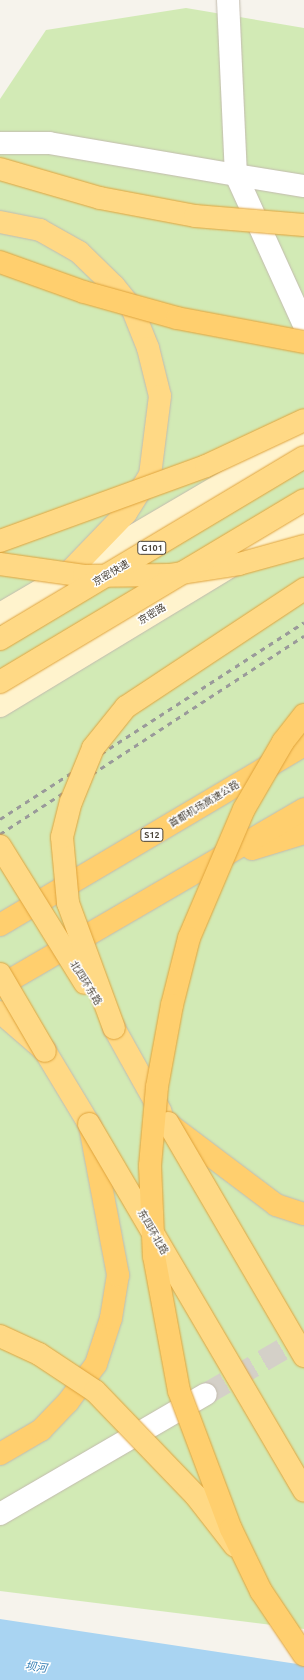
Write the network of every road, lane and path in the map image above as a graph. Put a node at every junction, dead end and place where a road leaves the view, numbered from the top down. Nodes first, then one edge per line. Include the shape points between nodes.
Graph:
1 (228, 0) edge
2 (0, 143) edge
3 (0, 169) edge
4 (236, 175) junction
5 (304, 186) edge
6 (0, 222) edge
7 (304, 224) edge
8 (0, 262) edge
9 (304, 325) edge
10 (304, 342) edge
11 (304, 420) edge
12 (304, 436) edge
13 (304, 457) edge
14 (304, 500) edge
15 (304, 522) edge
16 (0, 541) edge
17 (304, 546) edge
18 (0, 564) edge
19 (70, 571) junction
20 (304, 589) edge
21 (0, 614) edge
22 (0, 639) edge
23 (0, 682) edge
24 (0, 706) edge
25 (304, 715) edge
26 (304, 745) edge
27 (304, 809) edge
28 (304, 833) edge
29 (0, 846) edge
30 (216, 861) junction
31 (0, 925) edge
32 (0, 974) edge
33 (0, 986) edge
34 (0, 1012) edge
35 (114, 1028) junction
36 (45, 1051) junction
37 (168, 1123) junction
38 (89, 1124) junction
39 (304, 1214) edge
40 (0, 1336) edge
41 (304, 1356) edge
42 (206, 1394) tunnel mouth
43 (0, 1454) edge
44 (304, 1491) edge
45 (0, 1514) edge
46 (246, 1560) junction
47 (304, 1655) edge

1 - 4 street
2 - 4 street via 49,143
3 - 7 highway, bridge via 100,198 195,216
4 - 5 street
4 - 9 street
6 - 19 highway, bridge via 40,230 79,252 132,308 148,348 160,396 150,475 126,513
8 - 10 highway, bridge via 84,292 177,318
11 - 16 highway, bridge via 206,466
12 - 19 main road, G101
13 - 22 highway, 京密快速 / G101, bridge
14 - 23 highway, bridge
15 - 24 main road, 京密路
17 - 18 highway, bridge via 239,564 169,575 84,576
19 - 21 main road, G101
20 - 35 highway, bridge via 126,707 93,748 70,802 62,837 68,903 88,964
25 - 46 highway, bridge via 283,742 244,809 189,938 172,1005 157,1087 150,1166 154,1256 179,1392 205,1464
26 - 31 highway, 首都机场高速公路 / S12
27 - 30 highway
28 - 30 highway
29 - 35 highway, 北四环东路, bridge
30 - 33 highway
32 - 36 highway, 东四环北路, bridge
34 - 36 highway
35 - 37 highway, 北四环东路, bridge
36 - 38 highway, 东四环北路
37 - 39 highway via 276,1205
37 - 41 highway, bridge
38 - 43 highway, bridge via 118,1275 111,1318 96,1364 68,1402 41,1430
38 - 44 highway, 东四环北路, bridge
40 - 46 highway, bridge via 39,1354 95,1391 196,1496
42 - 45 street
46 - 47 highway, bridge via 261,1591

